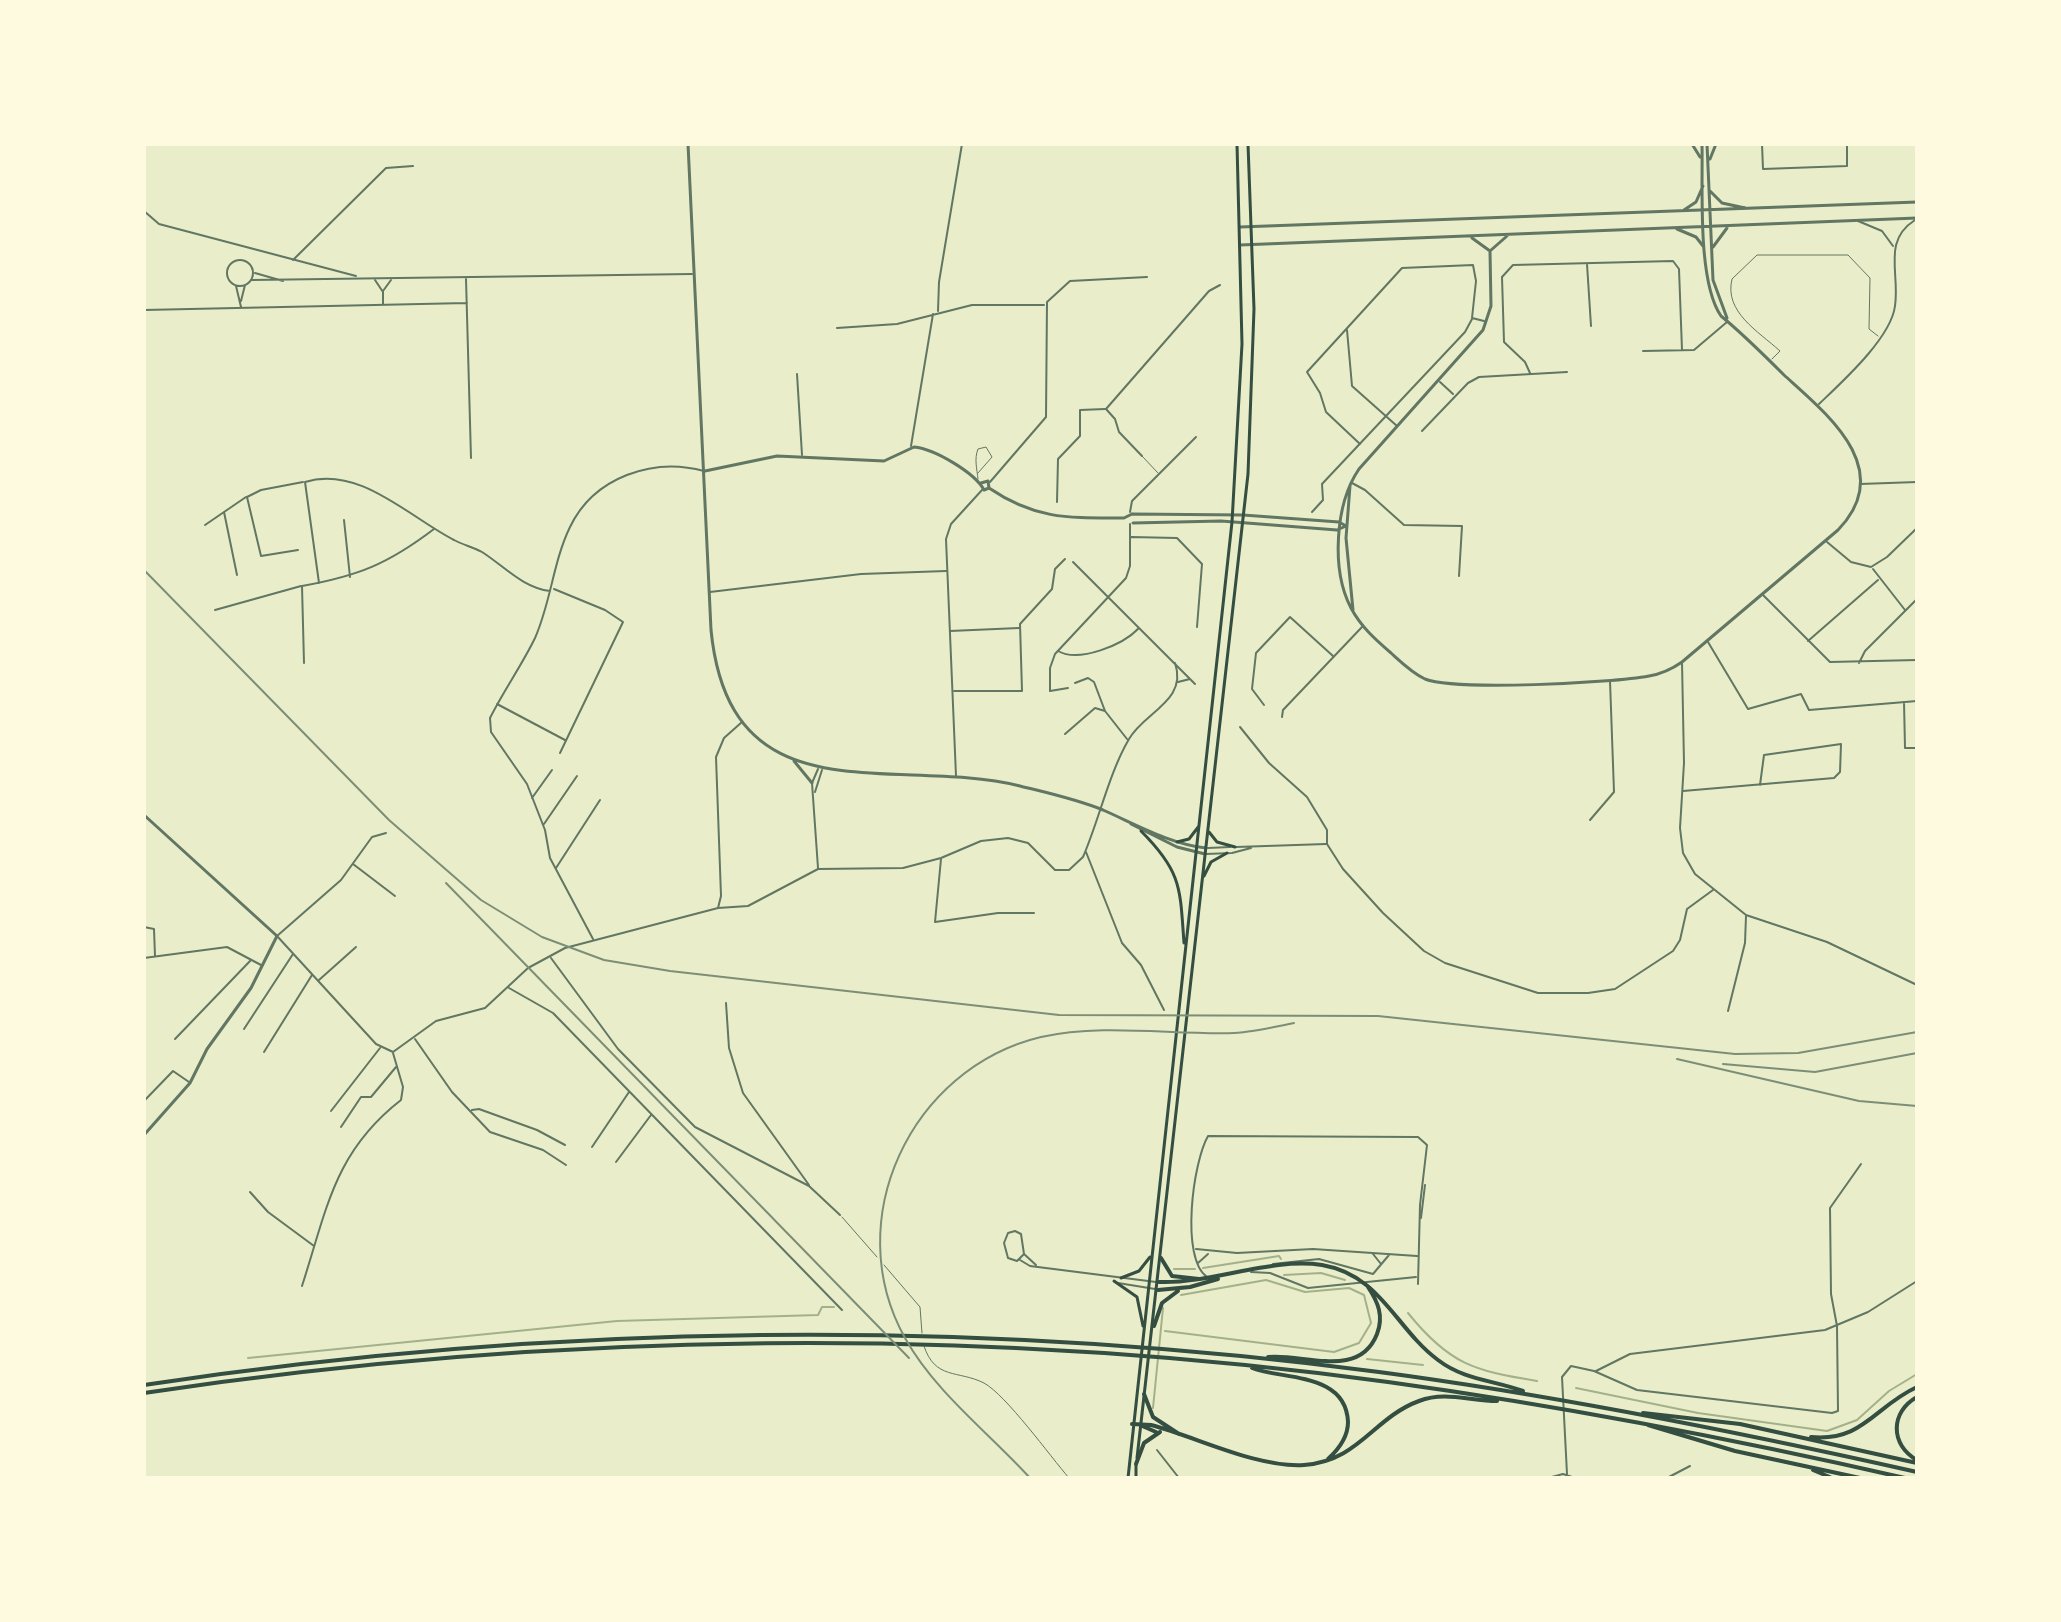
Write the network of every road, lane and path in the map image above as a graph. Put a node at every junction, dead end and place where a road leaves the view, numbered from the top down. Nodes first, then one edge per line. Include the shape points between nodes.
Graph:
1 (688, 144) edge
2 (1237, 144) edge
3 (1248, 144) edge
4 (1692, 144) edge
5 (1705, 144) edge
6 (1716, 144) edge
7 (1762, 144) edge
8 (1770, 144) edge
9 (1847, 144) edge
10 (956, 145) edge
11 (962, 145) edge
12 (1709, 163) junction
13 (1702, 164) junction
14 (413, 166) dead end
15 (1704, 182) junction
16 (1710, 191) junction
17 (1917, 202) edge
18 (1753, 209) junction
19 (144, 211) edge
20 (1705, 211) junction
21 (1711, 211) junction
22 (1676, 212) junction
23 (1917, 218) edge
24 (1857, 221) junction
25 (1730, 226) junction
26 (1240, 227) junction
27 (1251, 227) junction
28 (1705, 227) junction
29 (1711, 227) junction
30 (1675, 228) junction
31 (1511, 234) junction
32 (1468, 236) junction
33 (1252, 244) junction
34 (1240, 245) junction
35 (1893, 246) junction
36 (1705, 249) junction
37 (1711, 250) junction
38 (1490, 251) junction
39 (293, 261) junction
40 (1587, 263) junction
41 (254, 273) junction
42 (693, 274) junction
43 (356, 276) dead end
44 (1147, 277) dead end
45 (466, 278) junction
46 (252, 280) junction
47 (375, 280) junction
48 (391, 280) junction
49 (289, 281) junction
50 (236, 285) junction
51 (245, 285) junction
52 (1220, 285) dead end
53 (383, 292) junction
54 (241, 303) junction
55 (467, 303) junction
56 (383, 305) junction
57 (1045, 305) junction
58 (241, 308) junction
59 (144, 310) edge
60 (938, 311) junction
61 (933, 313) junction
62 (1472, 318) junction
63 (1487, 322) junction
64 (1728, 322) junction
65 (1591, 326) dead end
66 (837, 328) dead end
67 (1346, 328) junction
68 (1880, 338) junction
69 (1682, 350) junction
70 (1643, 351) dead end
71 (1770, 361) junction
72 (1567, 372) dead end
73 (1530, 373) junction
74 (797, 374) dead end
75 (1439, 382) junction
76 (1455, 396) junction
77 (1818, 405) junction
78 (1106, 409) junction
79 (1386, 416) junction
80 (1397, 426) junction
81 (1422, 431) dead end
82 (1196, 437) dead end
83 (1360, 444) junction
84 (911, 447) junction
85 (802, 456) junction
86 (1142, 456) joint
87 (471, 458) dead end
88 (705, 471) junction
89 (978, 473) junction
90 (1160, 475) junction
91 (305, 482) junction
92 (980, 482) junction
93 (989, 482) junction
94 (1351, 482) junction
95 (1917, 482) edge
96 (1859, 484) junction
97 (989, 488) junction
98 (982, 489) junction
99 (247, 497) junction
100 (1057, 502) dead end
101 (224, 512) junction
102 (1312, 512) dead end
103 (1131, 514) junction
104 (1233, 514) junction
105 (1243, 515) junction
106 (1124, 518) junction
107 (344, 520) dead end
108 (1232, 522) junction
109 (1339, 522) junction
110 (1242, 523) junction
111 (1131, 524) junction
112 (205, 525) dead end
113 (1346, 526) junction
114 (435, 528) junction
115 (1917, 528) edge
116 (1339, 530) junction
117 (1130, 537) junction
118 (1826, 541) junction
119 (298, 550) dead end
120 (1065, 559) dead end
121 (1073, 562) dead end
122 (1871, 567) junction
123 (947, 571) junction
124 (237, 575) dead end
125 (1459, 576) dead end
126 (350, 578) junction
127 (1878, 580) junction
128 (319, 583) junction
129 (302, 586) junction
130 (552, 590) junction
131 (710, 592) junction
132 (1763, 594) junction
133 (1109, 596) junction
134 (1917, 599) edge
135 (215, 610) dead end
136 (1906, 611) junction
137 (1354, 613) junction
138 (1362, 626) junction
139 (1139, 627) junction
140 (1197, 627) dead end
141 (1020, 628) junction
142 (950, 631) junction
143 (1707, 641) junction
144 (1807, 642) junction
145 (1058, 651) junction
146 (1333, 656) junction
147 (1917, 660) edge
148 (1682, 662) junction
149 (304, 663) dead end
150 (1175, 663) junction
151 (1859, 663) junction
152 (1190, 679) junction
153 (1610, 680) junction
154 (1075, 683) dead end
155 (1177, 683) junction
156 (1195, 684) dead end
157 (1068, 688) dead end
158 (952, 692) junction
159 (1904, 701) junction
160 (1917, 701) edge
161 (497, 704) junction
162 (1264, 705) dead end
163 (1105, 711) junction
164 (1282, 717) dead end
165 (743, 721) junction
166 (1240, 727) dead end
167 (1065, 734) dead end
168 (1128, 740) junction
169 (566, 741) junction
170 (1917, 748) edge
171 (560, 753) dead end
172 (791, 759) junction
173 (552, 770) dead end
174 (820, 770) junction
175 (577, 776) dead end
176 (956, 776) junction
177 (812, 783) junction
178 (1760, 785) junction
179 (1682, 791) junction
180 (815, 793) junction
181 (532, 798) junction
182 (600, 800) dead end
183 (1101, 810) junction
184 (144, 815) edge
185 (1590, 820) dead end
186 (1128, 821) junction
187 (1200, 823) junction
188 (543, 825) junction
189 (1208, 829) junction
190 (1141, 831) junction
191 (386, 833) dead end
192 (1177, 842) junction
193 (1327, 844) junction
194 (1256, 846) junction
195 (1197, 847) junction
196 (1235, 847) junction
197 (1206, 848) junction
198 (1086, 851) junction
199 (1196, 853) junction
200 (1227, 853) junction
201 (1205, 854) junction
202 (941, 858) junction
203 (352, 863) junction
204 (555, 869) junction
205 (818, 869) junction
206 (1202, 879) junction
207 (1713, 890) junction
208 (395, 896) dead end
209 (718, 908) junction
210 (1034, 913) dead end
211 (1746, 915) junction
212 (144, 927) edge
213 (277, 936) junction
214 (594, 940) junction
215 (356, 947) dead end
216 (1185, 950) junction
217 (294, 953) junction
218 (155, 957) junction
219 (550, 957) junction
220 (144, 958) edge
221 (252, 959) junction
222 (262, 965) junction
223 (313, 974) junction
224 (318, 980) junction
225 (1917, 985) edge
226 (508, 987) junction
227 (726, 1003) dead end
228 (1164, 1010) dead end
229 (1728, 1011) dead end
230 (244, 1029) dead end
231 (414, 1038) junction
232 (175, 1039) dead end
233 (380, 1047) junction
234 (264, 1052) dead end
235 (393, 1052) junction
236 (397, 1066) junction
237 (190, 1083) junction
238 (629, 1092) junction
239 (144, 1101) edge
240 (331, 1111) dead end
241 (471, 1111) junction
242 (651, 1114) junction
243 (341, 1127) dead end
244 (144, 1135) edge
245 (565, 1145) dead end
246 (592, 1147) dead end
247 (616, 1162) dead end
248 (1861, 1164) dead end
249 (566, 1165) dead end
250 (809, 1186) junction
251 (250, 1192) dead end
252 (840, 1215) joint
253 (315, 1247) junction
254 (1195, 1249) junction
255 (1152, 1253) junction
256 (1210, 1253) junction
257 (1372, 1253) junction
258 (1024, 1254) junction
259 (1390, 1254) junction
260 (1417, 1256) junction
261 (877, 1257) dead end
262 (1161, 1258) junction
263 (1020, 1260) junction
264 (1197, 1264) junction
265 (1381, 1264) junction
266 (884, 1265) dead end
267 (1038, 1266) junction
268 (1266, 1269) junction
269 (1251, 1272) junction
270 (1103, 1276) junction
271 (1418, 1277) junction
272 (1121, 1278) junction
273 (1209, 1278) junction
274 (1222, 1278) junction
275 (1201, 1279) junction
276 (1114, 1281) junction
277 (1148, 1281) junction
278 (1917, 1281) edge
279 (1159, 1282) junction
280 (1367, 1284) junction
281 (1418, 1284) dead end
282 (302, 1286) dead end
283 (1184, 1288) junction
284 (1148, 1289) junction
285 (1158, 1290) junction
286 (842, 1310) dead end
287 (1143, 1326) junction
288 (1154, 1326) junction
289 (1837, 1326) junction
290 (1262, 1358) junction
291 (1248, 1366) junction
292 (1594, 1371) junction
293 (144, 1385) edge
294 (1917, 1387) edge
295 (144, 1393) edge
296 (1144, 1394) junction
297 (1529, 1394) junction
298 (1917, 1397) edge
299 (1507, 1400) junction
300 (1637, 1413) junction
301 (1132, 1424) junction
302 (1646, 1424) junction
303 (1140, 1425) junction
304 (1160, 1432) junction
305 (1170, 1433) junction
306 (1793, 1435) junction
307 (1181, 1436) junction
308 (1157, 1450) dead end
309 (1780, 1461) junction
310 (1917, 1461) edge
311 (1322, 1462) junction
312 (1136, 1464) junction
313 (1690, 1466) dead end
314 (1917, 1472) edge
315 (1567, 1474) junction
316 (1069, 1478) edge
317 (1128, 1478) edge
318 (1136, 1478) edge
319 (1179, 1478) edge
320 (1548, 1478) edge
321 (1575, 1478) edge
322 (1667, 1478) edge
323 (1832, 1478) edge
324 (1860, 1478) edge
325 (1905, 1478) edge

1 - 42 street
2 - 26 main road
3 - 27 main road
4 - 13 street
5 - 12 street
5 - 13 street
6 - 12 street
7 - 8 street
7 - 9 street via 1763,169 1847,166
10 - 11 street
11 - 60 street
12 - 16 street
13 - 15 street
14 - 39 street via 386,168
15 - 20 street
15 - 22 street via 1696,202
16 - 18 street via 1722,203
16 - 21 street
17 - 18 street
18 - 21 street
19 - 39 street via 159,224
20 - 21 street
20 - 22 street
20 - 28 street
21 - 29 street
22 - 27 street
23 - 24 street
23 - 35 street
24 - 25 street
24 - 35 street via 1882,231
25 - 29 street
25 - 37 street
26 - 27 street
26 - 34 main road
27 - 33 main road
28 - 29 street
28 - 30 street
28 - 36 street
29 - 37 street
30 - 31 street
30 - 36 street via 1696,237
31 - 32 street
31 - 38 street
32 - 33 street
32 - 38 street
33 - 34 street
33 - 105 main road via 1252,399
34 - 104 main road via 1242,344
35 - 68 street via 1896,302
36 - 64 street via 1709,292
37 - 64 street via 1714,286
38 - 63 street
39 - 43 street
40 - 65 street
40 - 69 street via 1669,260 1678,265
40 - 73 street via 1513,265 1503,274 1504,342
41 - 46 street
41 - 49 street
41 - 50 street via 248,261 231,263 227,275
42 - 45 street
42 - 88 street
44 - 57 street via 1070,281
45 - 48 street
45 - 55 street
46 - 49 street
46 - 51 street
47 - 48 street
47 - 49 street
47 - 53 street
48 - 53 street
50 - 51 street
50 - 54 street
51 - 54 street
52 - 78 street via 1209,291
53 - 56 street
54 - 58 street
55 - 56 street
55 - 87 street
56 - 58 street
57 - 60 street via 982,304
57 - 93 street via 1046,417
58 - 59 street
60 - 61 street
61 - 66 street via 897,324
61 - 84 street
62 - 63 street
62 - 67 street via 1473,265 1409,266 1391,278
62 - 79 street
63 - 75 street
64 - 69 street via 1699,348
64 - 71 street
67 - 79 street via 1352,386
67 - 83 street via 1307,370 1307,378 1320,393 1326,412
68 - 71 lane via 1869,329 1870,281 1846,253 1757,255 1732,279 1730,297 1735,310 1780,351
68 - 77 street
69 - 70 street
71 - 77 street
72 - 73 street
73 - 76 street via 1479,377
74 - 85 street
75 - 76 street
75 - 80 street
76 - 81 street
77 - 96 street via 1853,446
78 - 86 street
78 - 100 street via 1080,410 1080,436 1058,459
79 - 80 street
79 - 83 street
80 - 94 street
82 - 90 street
83 - 102 street via 1322,484 1323,500
84 - 85 street via 884,461
84 - 92 street via 925,449
85 - 88 street
86 - 90 lane
88 - 130 street via 655,466 605,487 569,529
88 - 131 street
89 - 89 lane via 992,457 986,447 977,452
89 - 92 lane
90 - 103 street via 1132,501
91 - 99 street
91 - 114 street via 330,477 353,483
91 - 128 street
92 - 93 street
92 - 98 street
93 - 97 street
94 - 109 street
94 - 113 street
94 - 125 street via 1404,525 1462,526
95 - 96 street
96 - 118 street via 1848,519
97 - 98 street
97 - 106 street via 1053,517
98 - 123 street via 947,531
99 - 101 street
99 - 119 street via 261,556
101 - 112 street
101 - 124 street
103 - 104 street
103 - 106 street
103 - 111 street
104 - 105 street
104 - 108 main road
105 - 109 street
105 - 110 main road
106 - 111 street
107 - 126 street
108 - 110 street
108 - 111 street
108 - 187 main road
109 - 113 street
109 - 116 street
110 - 116 street
110 - 189 main road
111 - 117 street
113 - 116 street
113 - 137 street
114 - 126 street via 402,553
114 - 130 street via 485,553 535,588
115 - 122 street
116 - 137 street via 1344,590
117 - 133 street via 1129,573
117 - 140 street via 1177,538 1202,564
118 - 122 street via 1851,562
118 - 132 street
120 - 141 street via 1055,569 1052,589
121 - 133 street
122 - 127 street
123 - 131 street via 861,574
123 - 142 street
126 - 128 street
127 - 136 street
127 - 144 street
128 - 129 street
129 - 135 street
129 - 149 street
130 - 161 street via 535,637
130 - 169 street via 623,622
131 - 165 street via 718,672
132 - 143 street
132 - 144 street
133 - 139 street
133 - 145 street
134 - 136 street
136 - 151 street
137 - 138 street
138 - 146 street
138 - 153 street via 1411,671 1439,683
139 - 145 street via 1125,641 1097,650 1072,656
139 - 150 street
141 - 142 street
141 - 158 street via 1022,691
142 - 158 street
143 - 148 street
143 - 159 street via 1748,709 1801,694 1812,710
144 - 151 street via 1830,662
145 - 157 street via 1051,662 1050,691
146 - 162 street via 1290,617 1255,656 1252,689
146 - 164 street
147 - 151 street
148 - 153 street via 1655,675
148 - 179 street
150 - 152 street
150 - 155 street
152 - 155 street
152 - 156 street
153 - 185 street via 1614,792
154 - 163 street via 1088,678 1094,682
155 - 168 street via 1162,707
158 - 176 street
159 - 160 street
159 - 170 street via 1905,748
161 - 169 street
161 - 181 street via 491,732
163 - 167 street via 1095,708
163 - 168 street
165 - 172 street
165 - 209 street via 724,738 716,757
166 - 193 street via 1269,763 1302,790 1327,830
168 - 183 street
169 - 171 street
172 - 174 street
172 - 177 street
173 - 181 street
174 - 176 street
174 - 177 street
174 - 180 street
175 - 188 street
176 - 183 street via 1018,786
177 - 180 street
178 - 178 street via 1837,777 1841,744 1764,755
178 - 179 street
179 - 207 street via 1683,853
180 - 205 street
181 - 188 street
182 - 204 street
183 - 186 street
183 - 198 street
184 - 213 street
186 - 190 street
186 - 192 street
187 - 192 main road via 1191,837
187 - 195 main road
188 - 204 street
189 - 196 main road via 1217,842
189 - 197 main road
190 - 199 street
190 - 216 main road via 1163,855 1178,884
191 - 203 street via 374,835
192 - 195 street
193 - 194 street
193 - 207 street via 1343,869 1424,951 1445,963 1538,993 1603,991 1639,976 1673,951 1687,909
194 - 196 street
194 - 200 street
195 - 197 street
195 - 199 main road
196 - 197 street
197 - 201 main road
198 - 202 street via 1074,868 1061,871 1028,843 1009,838 981,841
198 - 228 street via 1122,943 1141,965
199 - 201 street
199 - 216 main road
200 - 201 street
200 - 206 main road via 1211,862
201 - 206 main road
202 - 205 street via 903,868
202 - 210 street via 935,922
203 - 208 street
203 - 213 street via 341,880
204 - 214 street
205 - 209 street via 753,904
206 - 262 main road
207 - 211 street
209 - 214 street
211 - 225 street via 1827,942
211 - 229 street
212 - 218 street via 154,929
213 - 217 street
213 - 222 street
214 - 219 street
215 - 224 street
216 - 255 main road
217 - 223 street
217 - 230 street
218 - 220 street
218 - 221 street via 216,946
219 - 226 street
219 - 250 street via 618,1049 695,1127
221 - 222 street
221 - 232 street
222 - 237 street
223 - 224 street
223 - 234 street
224 - 233 street
226 - 231 street via 482,1009 436,1021
226 - 238 street via 553,1013
227 - 250 street via 729,1048 743,1093
231 - 235 street
231 - 241 street
233 - 235 street
233 - 240 street
235 - 236 street
236 - 243 street via 371,1097 361,1097
236 - 253 street via 401,1100 372,1122 357,1142 330,1194
237 - 239 street via 173,1071
237 - 244 street
238 - 242 street
238 - 246 street
241 - 245 street via 479,1109 530,1127
241 - 249 street via 490,1132 543,1150
242 - 247 street
242 - 286 street
248 - 289 street via 1830,1208 1831,1294
250 - 252 street
251 - 253 street
252 - 261 lane
253 - 282 street
254 - 256 street
254 - 260 street via 1189,1235 1195,1185 1205,1140 1211,1135 1421,1137 1427,1145
254 - 264 street
255 - 272 main road via 1142,1269
255 - 277 main road
256 - 257 street
256 - 264 street
257 - 259 street
257 - 265 street
258 - 263 street
258 - 263 street via 1021,1234 1008,1233 1006,1255
258 - 267 street
259 - 260 street
259 - 265 street
260 - 271 street
262 - 275 highway via 1172,1276
262 - 279 main road
263 - 267 street
264 - 273 street
265 - 268 street via 1373,1274 1319,1259 1279,1262
266 - 316 lane via 920,1307 922,1342 933,1364 988,1387
267 - 270 street
268 - 269 highway
268 - 280 highway via 1316,1264
269 - 271 street via 1270,1273 1308,1288
269 - 274 highway
270 - 272 street
270 - 276 street
271 - 281 street
272 - 277 street
273 - 274 highway
273 - 275 highway
274 - 283 highway
275 - 279 highway
276 - 284 street
276 - 287 main road via 1135,1295
277 - 279 street
277 - 284 main road
278 - 289 street
279 - 285 main road
280 - 290 highway via 1380,1318 1377,1335 1365,1351 1331,1362
280 - 297 highway via 1438,1360 1470,1377
283 - 285 highway
283 - 288 highway via 1165,1299
284 - 285 street
284 - 287 main road
285 - 288 main road
287 - 301 main road
288 - 296 main road
289 - 292 street via 1630,1354
289 - 292 street via 1840,1405 1832,1413 1637,1390
290 - 293 highway via 947,1337 693,1337 352,1358
290 - 297 highway
291 - 295 highway via 947,1346 692,1345 354,1367
291 - 299 highway
291 - 311 highway via 1307,1379 1337,1395 1347,1429 1340,1447
292 - 315 street via 1571,1366 1562,1377
294 - 306 highway via 1849,1434
296 - 303 main road
296 - 307 highway via 1151,1415
297 - 300 highway
298 - 310 highway via 1901,1410 1896,1430 1901,1446
299 - 302 highway
299 - 311 highway via 1447,1396 1418,1401 1357,1448
300 - 306 highway
300 - 314 highway
301 - 303 highway
301 - 317 main road
302 - 309 highway
302 - 325 highway
303 - 304 highway
303 - 305 highway
303 - 312 main road
304 - 305 highway
304 - 312 highway via 1144,1443
305 - 307 highway
306 - 310 highway
307 - 311 highway via 1278,1463
308 - 319 street
309 - 323 highway
309 - 324 highway
312 - 318 main road
313 - 322 street
315 - 320 street
315 - 321 street

